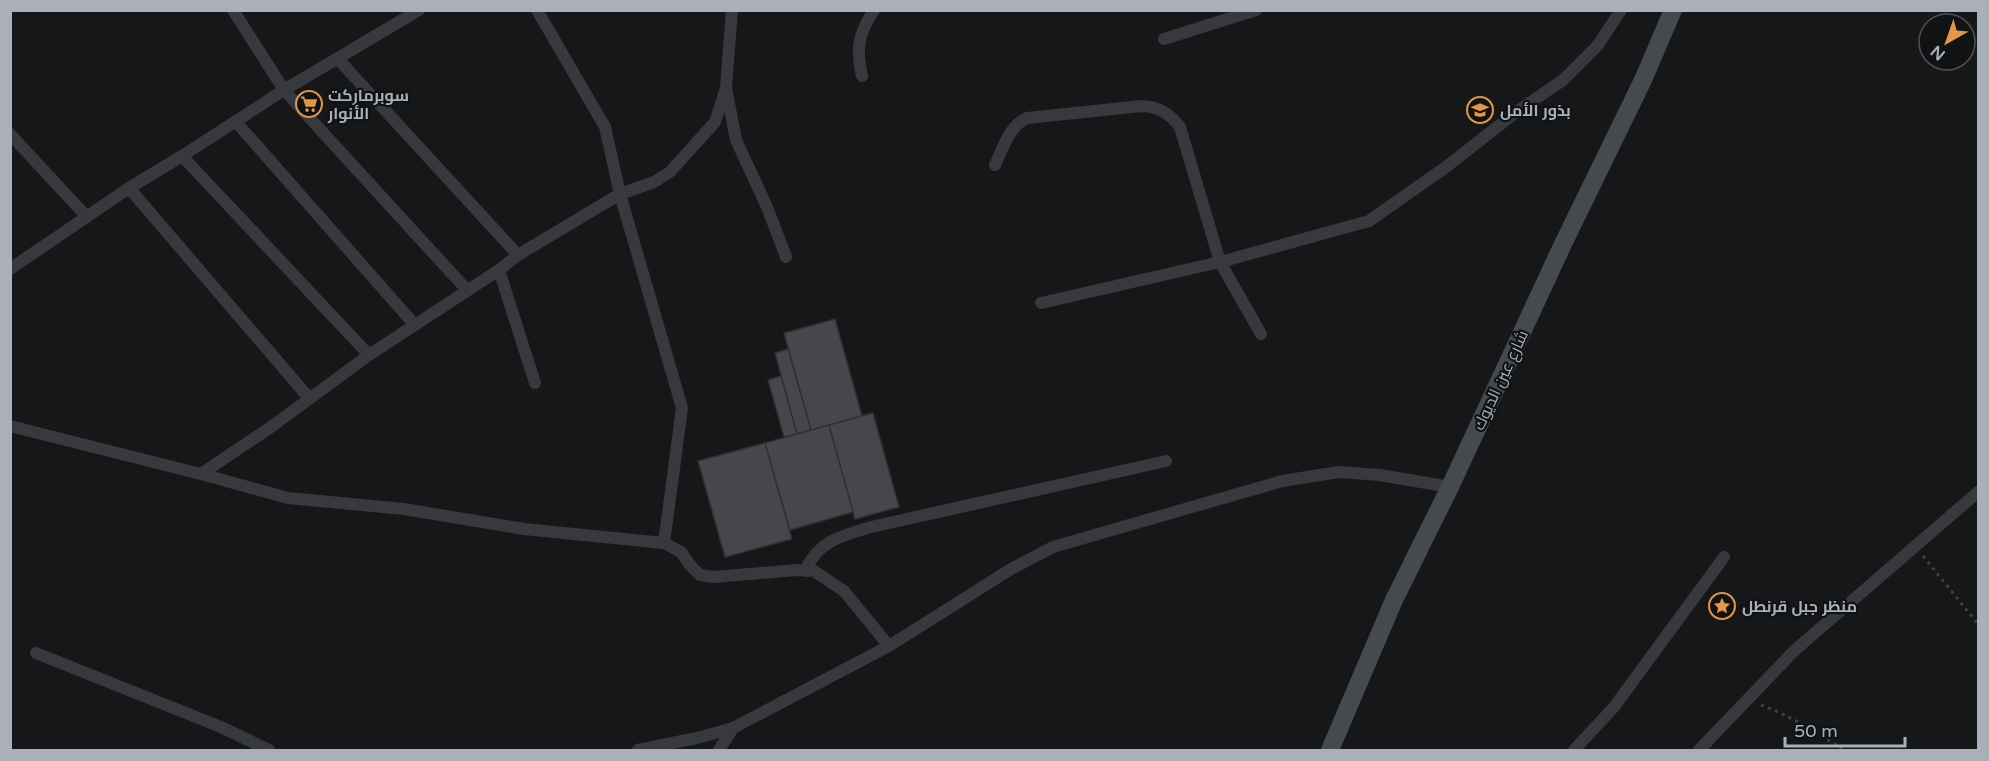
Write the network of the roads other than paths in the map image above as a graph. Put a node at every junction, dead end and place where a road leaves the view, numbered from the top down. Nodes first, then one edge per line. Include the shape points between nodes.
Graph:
1 (233, 10) edge
2 (419, 10) edge
3 (537, 10) edge
4 (732, 10) edge
5 (874, 10) edge
6 (1256, 10) edge
7 (1621, 10) edge
8 (1673, 10) edge
9 (1164, 39) dead end
10 (338, 59) junction
11 (862, 76) dead end
12 (726, 88) junction
13 (284, 90) junction
14 (236, 122) junction
15 (10, 134) edge
16 (182, 156) junction
17 (995, 165) dead end
18 (129, 188) junction
19 (620, 194) junction
20 (87, 217) junction
21 (518, 255) junction
22 (786, 257) dead end
23 (1220, 262) junction
24 (10, 269) edge
25 (498, 270) junction
26 (467, 290) junction
27 (1041, 303) dead end
28 (414, 324) junction
29 (1261, 334) dead end
30 (369, 355) junction
31 (535, 383) dead end
32 (309, 398) junction
33 (10, 426) edge
34 (1166, 461) dead end
35 (201, 474) junction
36 (1450, 487) junction
37 (1978, 492) edge
38 (664, 543) junction
39 (1724, 557) dead end
40 (805, 571) junction
41 (889, 646) junction
42 (36, 653) dead end
43 (733, 728) junction
44 (269, 750) edge
45 (638, 750) edge
46 (719, 750) edge
47 (1330, 750) edge
48 (1574, 750) edge
49 (1699, 750) edge

1 - 13 street
2 - 10 street
3 - 19 street via 605,127
4 - 12 street
5 - 11 street via 860,37
6 - 9 street
7 - 23 street via 1598,45 1563,80 1369,221
8 - 36 main road, شارع عين الديوك
10 - 13 street
10 - 21 street
12 - 19 street via 715,122 670,172
12 - 22 street via 736,140
13 - 14 street
13 - 26 street
14 - 16 street
14 - 28 street
15 - 20 street
16 - 18 street
16 - 30 street
17 - 23 street via 1012,129 1027,118 1142,106 1164,111 1180,127
18 - 20 street
18 - 32 street
19 - 21 street
19 - 38 street via 682,408
20 - 24 street
21 - 25 street
23 - 27 street
23 - 29 street
25 - 26 street
25 - 31 street
26 - 28 street
28 - 30 street
30 - 32 street
32 - 35 street
33 - 35 street
34 - 40 street via 871,527 825,545 811,558
35 - 38 street via 288,498
36 - 41 street via 1339,472 1282,481 1053,547
36 - 47 main road, شارع عين الديوك via 1394,600
37 - 49 street via 1795,650
38 - 40 street via 681,552 700,575
39 - 48 street via 1614,707
40 - 41 street via 814,572 844,591
41 - 43 street
42 - 44 street
43 - 45 street
43 - 46 street

